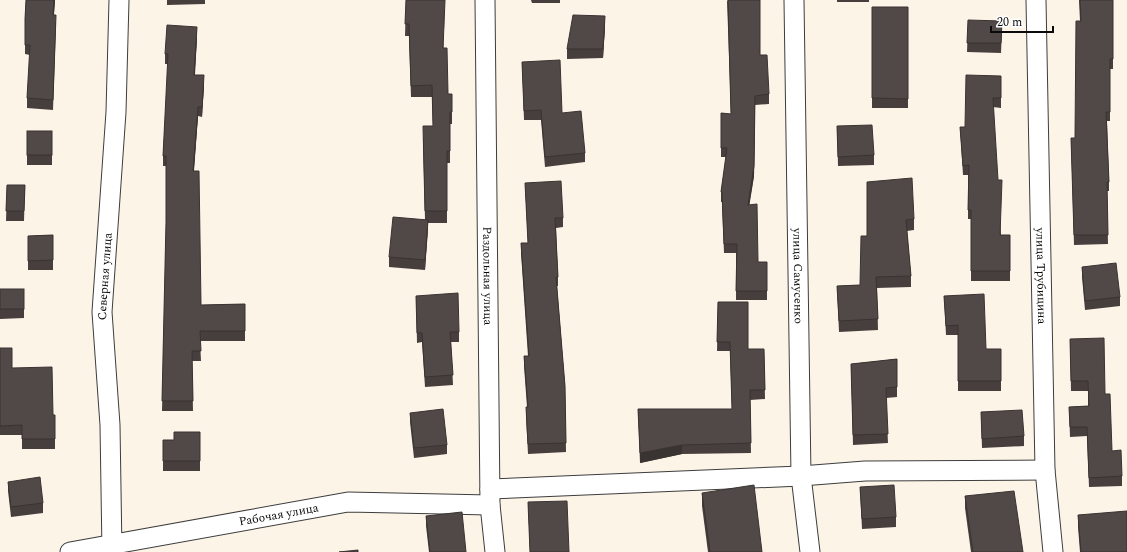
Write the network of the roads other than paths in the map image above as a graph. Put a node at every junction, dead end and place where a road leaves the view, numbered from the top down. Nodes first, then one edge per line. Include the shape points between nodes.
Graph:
1 (119, 0) edge
2 (486, 0) edge
3 (794, 0) edge
4 (1036, 0) edge
5 (1045, 470) junction
6 (801, 476) junction
7 (490, 497) junction
8 (112, 548) edge
9 (70, 552) edge
10 (495, 552) edge
11 (810, 552) edge
12 (1053, 552) edge

1 - 8 street, Северная улица via 116,112 102,312 110,425
2 - 7 street, Раздольная улица
3 - 6 street, улица Самусенко
4 - 5 street, улица Трубицина
5 - 6 street, Рабочая улица via 865,471
5 - 12 street, улица Трубицина
6 - 7 street, Рабочая улица
6 - 11 street, улица Самусенко
7 - 8 street, Рабочая улица via 348,502
7 - 10 street, Раздольная улица
8 - 9 street, Рабочая улица

